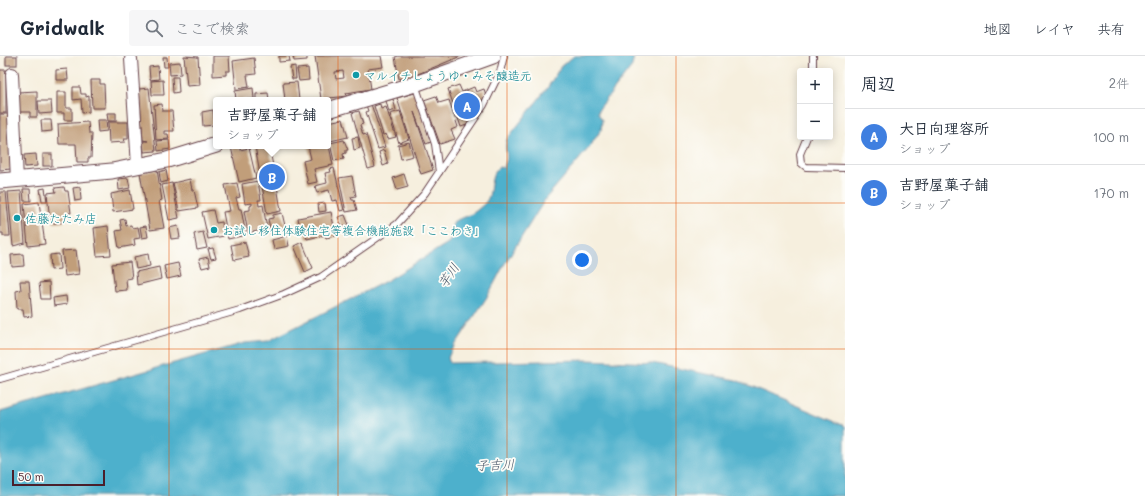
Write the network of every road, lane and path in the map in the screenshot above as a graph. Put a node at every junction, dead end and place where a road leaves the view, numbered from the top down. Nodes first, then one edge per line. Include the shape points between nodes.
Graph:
1 (493, 56) edge
2 (504, 56) edge
3 (813, 56) edge
4 (131, 59) dead end
5 (813, 68) edge
6 (12, 74) dead end
7 (415, 84) junction
8 (331, 109) edge
9 (806, 140) edge
10 (213, 146) edge
11 (138, 166) junction
12 (845, 168) edge
13 (439, 172) junction
14 (17, 180) junction
15 (0, 181) edge
16 (0, 379) edge

1 - 7 street
2 - 13 lane via 500,72 484,105
3 - 5 lane
4 - 11 street
6 - 14 street
7 - 8 street
7 - 13 lane via 435,144
9 - 12 lane via 800,154 801,163 806,167
10 - 11 street
11 - 14 street
13 - 16 lane via 397,224 321,277 240,310
14 - 15 street

